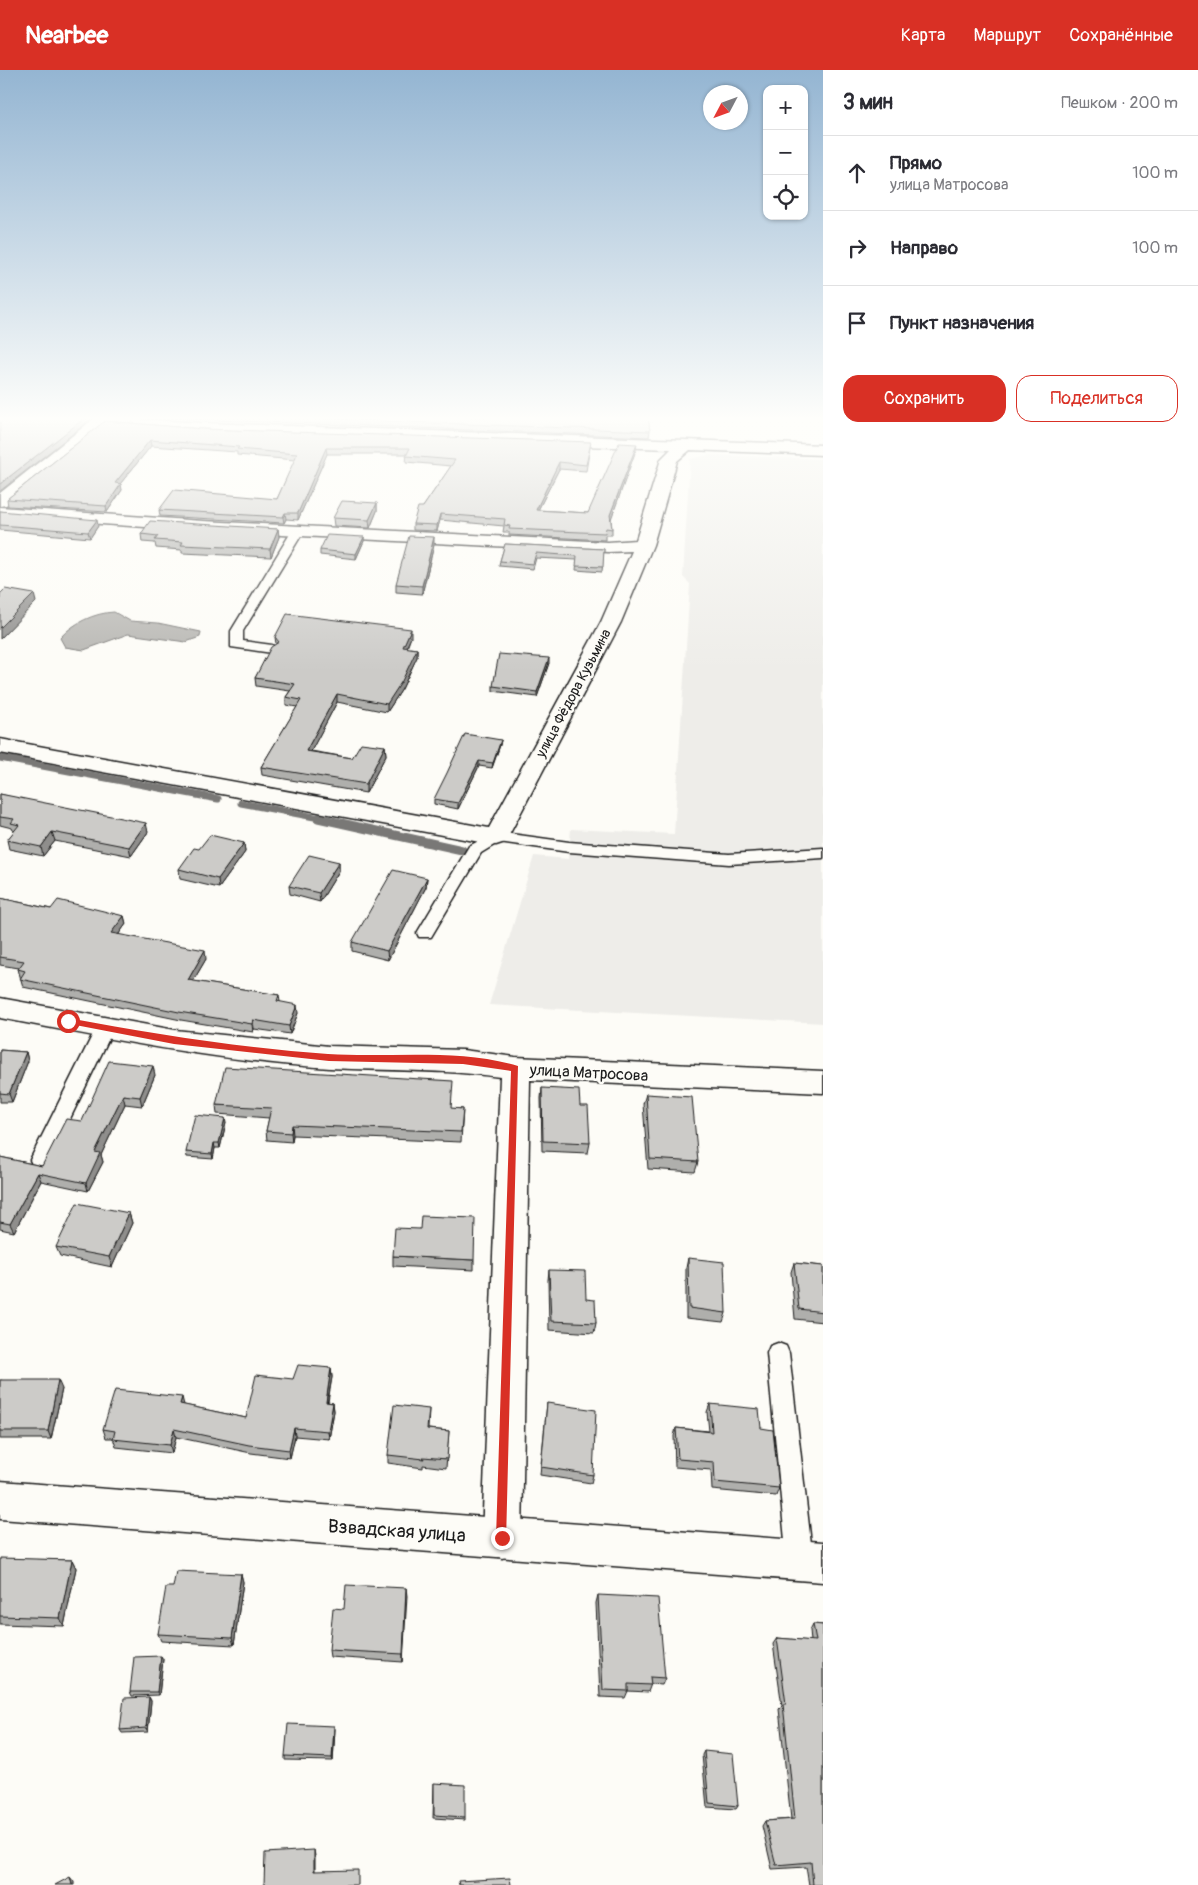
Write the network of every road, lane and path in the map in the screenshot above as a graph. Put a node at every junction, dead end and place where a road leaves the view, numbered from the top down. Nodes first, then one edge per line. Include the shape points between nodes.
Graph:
1 (657, 502) edge
2 (0, 512) edge
3 (300, 529) junction
4 (644, 545) junction
5 (272, 649) edge
6 (0, 746) edge
7 (496, 837) junction
8 (823, 853) edge
9 (425, 933) dead end
10 (0, 1008) edge
11 (105, 1028) junction
12 (515, 1068) junction
13 (823, 1082) edge
14 (40, 1160) dead end
15 (778, 1353) dead end
16 (0, 1500) edge
17 (502, 1538) junction
18 (811, 1562) edge

1 - 4 street, улица Фёдора Кузьмина
2 - 3 street
3 - 4 street via 608,547
3 - 5 lane via 236,631 236,644
4 - 7 street, улица Фёдора Кузьмина via 610,622
6 - 7 street
7 - 8 lane via 569,847 729,858
7 - 9 lane via 475,850
10 - 11 street, улица Матросова
11 - 12 street, улица Матросова via 174,1040 329,1057 463,1061
11 - 14 lane
12 - 13 street, улица Матросова
12 - 17 street
15 - 18 lane
16 - 17 street, Взвадская улица
17 - 18 street, Взвадская улица

